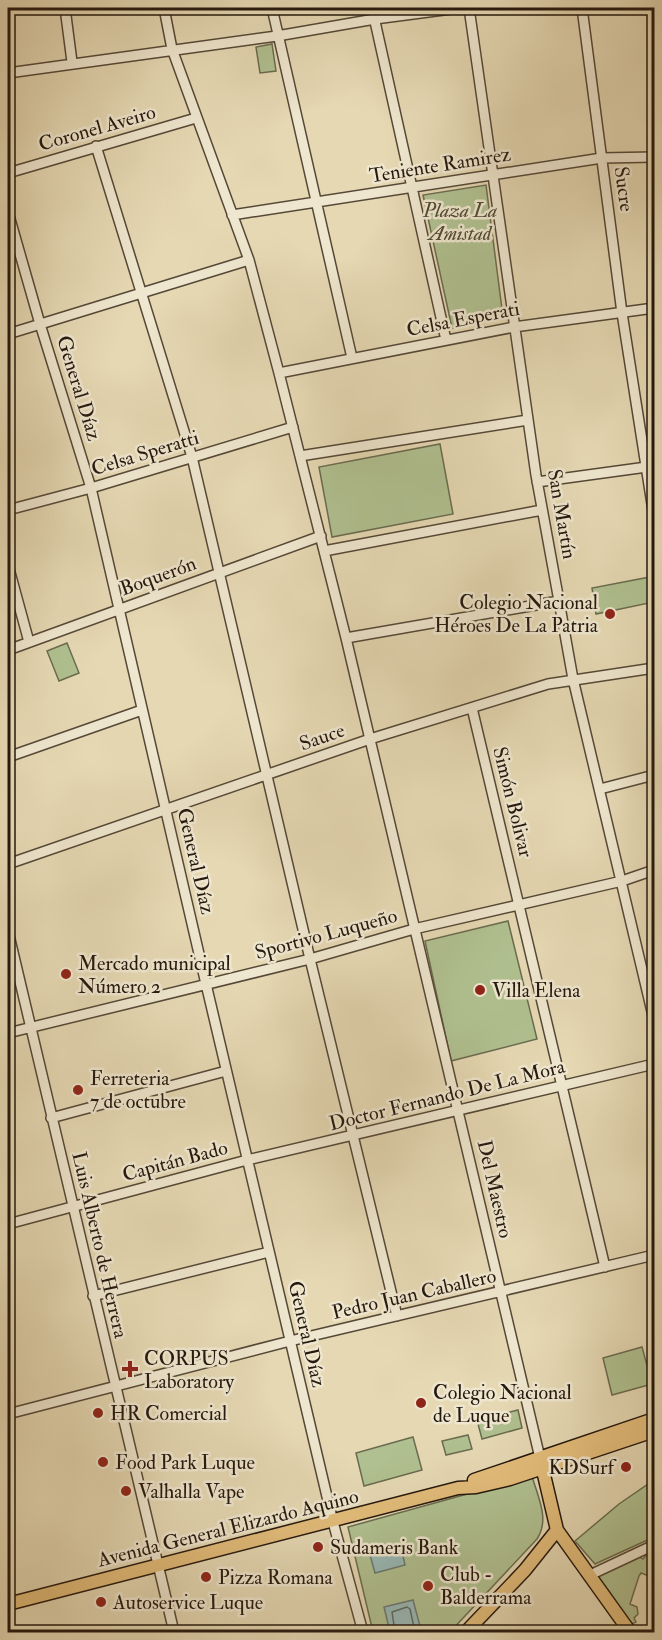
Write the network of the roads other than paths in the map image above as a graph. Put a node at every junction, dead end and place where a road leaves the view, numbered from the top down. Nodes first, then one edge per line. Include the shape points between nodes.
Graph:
1 (65, 8) edge
2 (164, 8) edge
3 (272, 8) edge
4 (372, 8) edge
5 (459, 8) edge
6 (469, 8) edge
7 (582, 8) edge
8 (375, 19) junction
9 (277, 36) junction
10 (172, 49) junction
11 (72, 62) junction
12 (8, 73) edge
13 (196, 118) junction
14 (96, 146) junction
15 (654, 157) edge
16 (602, 158) junction
17 (8, 173) edge
18 (492, 175) junction
19 (412, 188) junction
20 (316, 202) junction
21 (8, 212) edge
22 (232, 215) junction
23 (249, 260) junction
24 (140, 294) junction
25 (654, 308) edge
26 (622, 313) junction
27 (40, 324) junction
28 (514, 327) junction
29 (8, 334) edge
30 (446, 340) junction
31 (352, 358) junction
32 (279, 373) junction
33 (528, 420) junction
34 (292, 427) junction
35 (300, 456) junction
36 (192, 457) junction
37 (650, 466) edge
38 (537, 482) junction
39 (92, 488) junction
40 (8, 510) edge
41 (542, 510) junction
42 (654, 517) edge
43 (321, 536) junction
44 (325, 553) junction
45 (8, 565) edge
46 (220, 572) junction
47 (559, 601) junction
48 (119, 609) junction
49 (346, 638) junction
50 (29, 642) junction
51 (8, 650) edge
52 (654, 668) edge
53 (573, 679) junction
54 (472, 708) junction
55 (142, 710) junction
56 (370, 740) junction
57 (8, 757) edge
58 (267, 775) junction
59 (654, 775) edge
60 (600, 789) junction
61 (166, 810) junction
62 (8, 864) edge
63 (654, 870) edge
64 (622, 881) junction
65 (520, 904) junction
66 (414, 929) junction
67 (8, 931) edge
68 (310, 959) junction
69 (206, 984) junction
70 (654, 1020) edge
71 (31, 1027) junction
72 (8, 1033) edge
73 (654, 1064) edge
74 (226, 1071) junction
75 (563, 1085) junction
76 (458, 1111) junction
77 (51, 1118) junction
78 (352, 1137) junction
79 (248, 1160) junction
80 (72, 1207) junction
81 (8, 1224) edge
82 (269, 1252) junction
83 (654, 1255) edge
84 (604, 1267) junction
85 (501, 1292) junction
86 (93, 1296) junction
87 (397, 1316) junction
88 (291, 1341) junction
89 (114, 1386) junction
90 (8, 1414) edge
91 (654, 1419) edge
92 (654, 1431) edge
93 (541, 1463) junction
94 (333, 1522) junction
95 (557, 1530) junction
96 (654, 1545) edge
97 (157, 1566) junction
98 (590, 1575) junction
99 (8, 1604) edge
100 (174, 1632) edge
101 (363, 1632) edge
102 (466, 1632) edge
103 (630, 1632) edge

1 - 11 street
2 - 10 street, Del Maestro
3 - 9 street
4 - 8 street
5 - 8 street
6 - 18 street, San Martín
7 - 16 street, Sucre
8 - 9 street
8 - 19 street
9 - 10 street
9 - 20 street
10 - 11 street
10 - 13 street, Del Maestro
11 - 12 street
13 - 14 street, Coronel Aveiro
13 - 22 street, Del Maestro
14 - 17 street, Coronel Aveiro
14 - 24 street
15 - 16 street, Teniente Ramirez
16 - 18 street, Teniente Ramirez
16 - 26 street, Sucre
18 - 19 street, Teniente Ramirez
18 - 28 street, San Martín
19 - 20 street, Teniente Ramirez
19 - 30 street
20 - 22 street, Teniente Ramirez
20 - 31 street
21 - 27 street, General Díaz
22 - 23 street, Del Maestro
23 - 24 street
23 - 32 street, Del Maestro
24 - 27 street
24 - 36 street
25 - 26 street, Celsa Esperati
26 - 28 street, Celsa Esperati
26 - 37 street, Sucre
27 - 29 street
27 - 39 street, General Díaz
28 - 30 street, Celsa Esperati
28 - 33 street, San Martín
30 - 31 street, Celsa Esperati
31 - 32 street, Celsa Esperati
32 - 34 street, Del Maestro
33 - 35 street
33 - 38 street, San Martín
34 - 35 street, Del Maestro
34 - 36 street, Celsa Speratti
35 - 43 street, Del Maestro
36 - 39 street, Celsa Speratti
36 - 46 street
37 - 38 street
37 - 42 street, Sucre
38 - 41 street, San Martín
39 - 40 street, Celsa Speratti
39 - 48 street, General Díaz
41 - 44 street
41 - 47 street, San Martín
43 - 44 street, Del Maestro
43 - 46 street, Boquerón
44 - 49 street, Del Maestro
45 - 50 street
46 - 48 street, Boquerón
46 - 58 street
47 - 49 street
47 - 53 street, San Martín
48 - 50 street, Boquerón
48 - 55 street, General Díaz
49 - 56 street, Del Maestro
50 - 51 street, Boquerón
52 - 53 street, Sauce
53 - 54 street, Sauce
53 - 60 street, San Martín
54 - 56 street, Sauce
54 - 65 street, Simón Bolivar
55 - 57 street
55 - 61 street, General Díaz
56 - 58 street, Sauce
56 - 66 street, Del Maestro
58 - 61 street, Sauce
58 - 68 street
59 - 60 street
60 - 64 street, San Martín
61 - 62 street, Sauce
61 - 69 street, General Díaz
63 - 64 street, Sportivo Luqueño
64 - 65 street, Sportivo Luqueño
64 - 70 street, San Martín
65 - 66 street, Sportivo Luqueño
65 - 75 street, Simón Bolivar
66 - 68 street, Sportivo Luqueño
66 - 76 street, Del Maestro
67 - 71 street, Luis Alberto de Herrera
68 - 69 street, Sportivo Luqueño
68 - 78 street
69 - 71 street, Sportivo Luqueño
69 - 74 street, General Díaz
71 - 72 street, Sportivo Luqueño
71 - 77 street, Luis Alberto de Herrera
73 - 75 street, Doctor Fernando De La Mora
74 - 77 street
74 - 79 street, General Díaz
75 - 76 street, Doctor Fernando De La Mora
75 - 84 street, Simón Bolivar
76 - 78 street, Doctor Fernando De La Mora
76 - 85 street, Del Maestro
77 - 80 street, Luis Alberto de Herrera
78 - 79 street, Doctor Fernando De La Mora
78 - 87 street
79 - 80 street, Capitán Bado
79 - 82 street, General Díaz
80 - 81 street, Capitán Bado
80 - 86 street, Luis Alberto de Herrera
82 - 86 street
82 - 88 street, General Díaz
83 - 84 street, Pedro Juan Caballero
84 - 85 street, Pedro Juan Caballero
85 - 87 street, Pedro Juan Caballero
85 - 93 street, Del Maestro
86 - 89 street, Luis Alberto de Herrera
87 - 88 street, Pedro Juan Caballero
88 - 89 street, Pedro Juan Caballero
88 - 94 street, General Díaz
89 - 90 street, Pedro Juan Caballero
89 - 97 street, Luis Alberto de Herrera
91 - 93 main road, Avenida General Elizardo Aquino
92 - 93 main road, Avenida General Elizardo Aquino
93 - 94 main road, Avenida General Elizardo Aquino
93 - 95 main road
94 - 97 main road, Avenida General Elizardo Aquino
94 - 101 street, General Díaz
95 - 98 main road
95 - 102 main road
96 - 98 street
97 - 99 main road, Avenida General Elizardo Aquino
97 - 100 street, Luis Alberto de Herrera
98 - 103 main road

